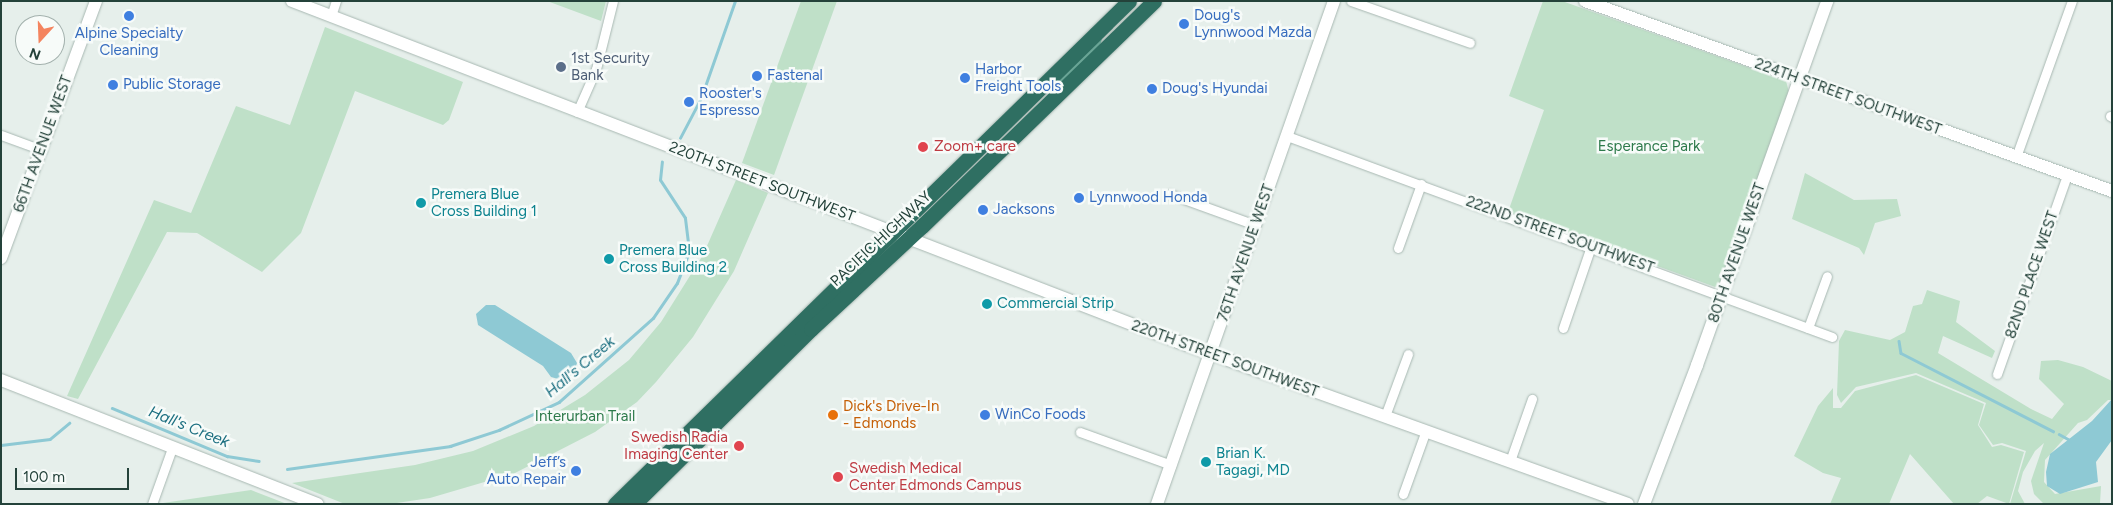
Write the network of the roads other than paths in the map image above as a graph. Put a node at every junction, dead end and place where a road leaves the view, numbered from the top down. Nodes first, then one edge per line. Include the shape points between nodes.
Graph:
1 (96, 1) edge
2 (292, 1) edge
3 (336, 1) edge
4 (613, 1) edge
5 (1129, 1) edge
6 (1154, 1) edge
7 (1334, 1) edge
8 (1351, 1) edge
9 (1585, 1) edge
10 (1827, 1) edge
11 (2072, 1) edge
12 (331, 16) junction
13 (1096, 34) junction
14 (1470, 43) dead end
15 (1798, 79) junction
16 (1060, 90) junction
17 (577, 112) junction
18 (1, 135) edge
19 (1286, 136) junction
20 (42, 150) junction
21 (2016, 157) junction
22 (2066, 175) junction
23 (1421, 184) junction
24 (2112, 191) edge
25 (1170, 194) dead end
26 (1255, 225) junction
27 (892, 232) junction
28 (908, 238) junction
29 (1591, 246) junction
30 (1398, 248) dead end
31 (1, 258) edge
32 (1827, 276) dead end
33 (1722, 296) junction
34 (1563, 328) dead end
35 (1808, 328) junction
36 (1832, 337) dead end
37 (1210, 354) junction
38 (1408, 354) dead end
39 (1997, 374) dead end
40 (1, 380) edge
41 (1532, 399) dead end
42 (1386, 416) junction
43 (1426, 430) junction
44 (1080, 432) dead end
45 (172, 448) junction
46 (1510, 461) junction
47 (1171, 465) junction
48 (1403, 494) dead end
49 (152, 504) edge
50 (318, 504) edge
51 (615, 504) edge
52 (634, 504) edge
53 (1157, 504) edge
54 (1628, 504) edge
55 (1644, 504) edge

1 - 20 street, 66TH AVENUE WEST
2 - 12 street, 220TH STREET SOUTHWEST
3 - 12 street
4 - 17 street via 599,61
5 - 13 highway, PACIFIC HIGHWAY
6 - 16 highway, PACIFIC HIGHWAY
7 - 19 street, 76TH AVENUE WEST
8 - 14 street
9 - 15 street, 224TH STREET SOUTHWEST
10 - 15 street, 80TH AVENUE WEST
11 - 21 street
12 - 17 street, 220TH STREET SOUTHWEST
13 - 16 main road via 1092,48 1059,82
13 - 27 highway, PACIFIC HIGHWAY
15 - 21 street, 224TH STREET SOUTHWEST
15 - 33 street, 80TH AVENUE WEST
16 - 28 highway, PACIFIC HIGHWAY
17 - 27 street, 220TH STREET SOUTHWEST
18 - 20 street
19 - 23 street, 222ND STREET SOUTHWEST
19 - 26 street, 76TH AVENUE WEST
20 - 31 street, 66TH AVENUE WEST
21 - 22 street, 224TH STREET SOUTHWEST
22 - 24 street, 224TH STREET SOUTHWEST
22 - 39 street, 82ND PLACE WEST
23 - 29 street, 222ND STREET SOUTHWEST
23 - 30 street
25 - 26 street
26 - 37 street, 76TH AVENUE WEST
27 - 28 street, 220TH STREET SOUTHWEST
27 - 51 highway, PACIFIC HIGHWAY
28 - 37 street, 220TH STREET SOUTHWEST
28 - 52 highway, PACIFIC HIGHWAY
29 - 33 street, 222ND STREET SOUTHWEST
29 - 34 street
32 - 35 street
33 - 35 street, 222ND STREET SOUTHWEST
33 - 55 street, 80TH AVENUE WEST
35 - 36 street, 222ND STREET SOUTHWEST
37 - 42 street, 220TH STREET SOUTHWEST
37 - 47 street, 76TH AVENUE WEST
38 - 42 street
40 - 45 street
41 - 46 street
42 - 43 street, 220TH STREET SOUTHWEST
43 - 46 street, 220TH STREET SOUTHWEST
43 - 48 street
44 - 47 street
45 - 49 street
45 - 50 street
46 - 54 street, 220TH STREET SOUTHWEST
47 - 53 street, 76TH AVENUE WEST

